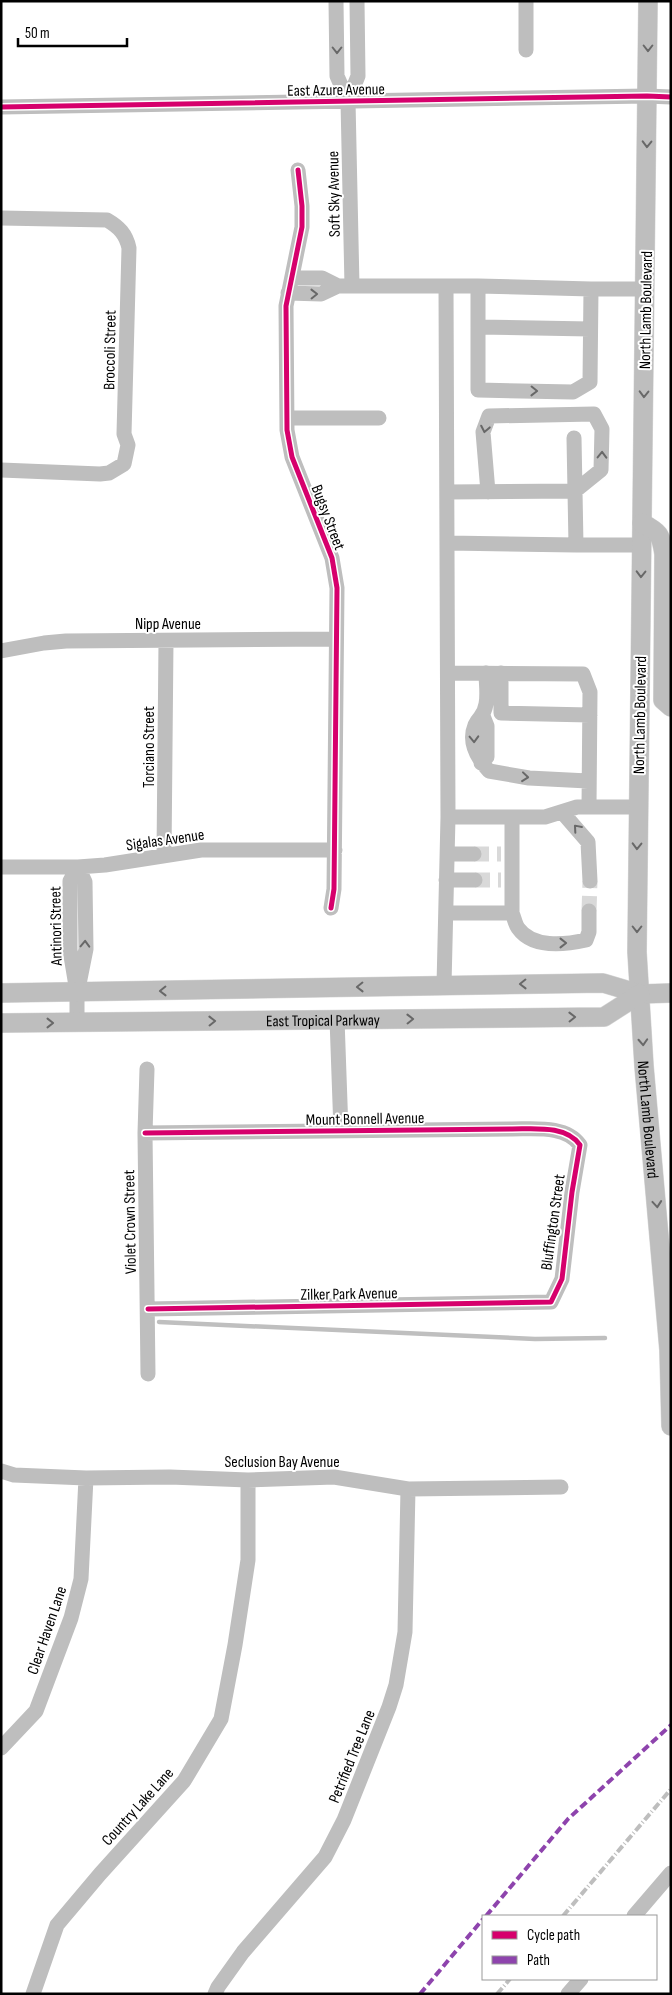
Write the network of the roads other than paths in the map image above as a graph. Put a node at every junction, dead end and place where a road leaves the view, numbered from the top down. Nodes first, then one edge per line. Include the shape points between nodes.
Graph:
1 (336, 1) edge
2 (357, 1) edge
3 (526, 1) edge
4 (648, 1) edge
5 (336, 17) junction
6 (357, 17) junction
7 (526, 50) dead end
8 (648, 96) junction
9 (671, 97) edge
10 (348, 101) junction
11 (1, 107) edge
12 (298, 170) dead end
13 (1, 218) edge
14 (292, 278) junction
15 (345, 286) junction
16 (446, 286) junction
17 (478, 286) junction
18 (591, 289) junction
19 (646, 289) junction
20 (288, 293) junction
21 (478, 327) junction
22 (590, 329) junction
23 (287, 418) junction
24 (379, 418) dead end
25 (574, 438) dead end
26 (1, 470) edge
27 (575, 491) junction
28 (447, 492) junction
29 (488, 492) junction
30 (642, 523) junction
31 (448, 543) junction
32 (576, 544) junction
33 (642, 545) junction
34 (336, 639) junction
35 (166, 640) junction
36 (1, 651) edge
37 (448, 673) junction
38 (493, 673) junction
39 (671, 708) edge
40 (590, 715) junction
41 (588, 781) junction
42 (589, 807) junction
43 (638, 807) junction
44 (562, 812) junction
45 (448, 817) junction
46 (512, 817) junction
47 (335, 850) junction
48 (447, 854) junction
49 (474, 854) tunnel mouth
50 (164, 855) junction
51 (1, 867) edge
52 (78, 868) junction
53 (446, 880) junction
54 (475, 880) tunnel mouth
55 (590, 881) tunnel mouth
56 (331, 908) dead end
57 (590, 911) tunnel mouth
58 (446, 913) junction
59 (512, 913) junction
60 (444, 985) junction
61 (77, 992) junction
62 (1, 993) edge
63 (671, 993) edge
64 (640, 994) junction
65 (337, 1019) junction
66 (1, 1023) edge
67 (77, 1023) junction
68 (146, 1069) dead end
69 (341, 1131) junction
70 (145, 1132) junction
71 (580, 1145) joint
72 (551, 1302) joint
73 (148, 1309) junction
74 (148, 1374) dead end
75 (671, 1426) edge
76 (1, 1471) edge
77 (86, 1478) junction
78 (248, 1480) junction
79 (561, 1487) dead end
80 (408, 1490) junction
81 (1, 1748) edge
82 (671, 1873) edge
83 (635, 1915) edge
84 (580, 1980) edge
85 (34, 1994) edge
86 (215, 1994) edge
87 (568, 1994) edge

1 - 5 street
2 - 6 street
3 - 7 street
4 -> 8 main road, North Lamb Boulevard
5 - 6 street
5 -> 10 street via 337,76
6 - 10 street via 358,76
8 - 9 street, East Azure Avenue
8 - 10 street, East Azure Avenue
8 -> 19 main road, North Lamb Boulevard
10 - 11 street, East Azure Avenue
10 - 15 street, Soft Sky Avenue
12 - 14 street, Bugsy Street via 302,227
13 - 26 street, Broccoli Street via 107,220 121,230 129,248 124,434 128,445 124,464 109,473 100,474
14 - 15 street via 322,278
14 - 20 street, Bugsy Street
15 - 16 street
20 -> 15 street via 321,294
16 - 17 street
16 - 28 street
17 - 18 street
17 - 21 street
18 - 19 street
18 - 22 street
19 -> 30 main road, North Lamb Boulevard
20 - 23 street, Bugsy Street
21 - 22 street
21 -> 22 street via 478,390 573,392 590,382
23 - 24 street
23 - 34 street, Bugsy Street via 292,457 335,570
25 - 27 street
27 - 29 street
27 -> 29 street via 601,470 602,429 594,414 489,416 483,432
27 - 32 street
28 - 29 street
28 - 31 street
30 - 33 main road, North Lamb Boulevard
30 - 39 main road via 657,531 662,540 664,700
31 - 32 street
31 - 37 street
32 - 33 street
33 -> 43 main road, North Lamb Boulevard
34 - 35 street, Nipp Avenue
34 - 47 street, Bugsy Street
35 - 36 street, Nipp Avenue via 66,641
35 - 50 street, Torciano Street
37 - 38 street
37 - 45 street
38 - 40 street via 501,713
38 - 40 street via 583,674 590,692
38 -> 41 street via 483,716 476,724 473,736 481,762 489,771 503,775
40 - 41 street
41 - 42 street
42 - 43 street
42 - 44 street
43 -> 64 main road, North Lamb Boulevard via 637,952
44 - 46 street via 545,817
55 -> 44 street via 588,842
45 - 46 street
45 - 48 street
46 - 59 street via 507,854
47 - 50 street, Sigalas Avenue via 201,850
47 - 56 street, Bugsy Street
48 - 49 street
48 - 53 street
50 - 52 street, Sigalas Avenue
51 - 52 street, Sigalas Avenue
52 - 61 street, Antinori Street via 85,882 86,950
53 - 54 street
53 - 58 street
59 -> 57 street via 518,927 531,940 575,943 586,940 590,932
58 - 59 street
58 - 60 street
60 -> 61 main road, East Tropical Parkway
64 -> 60 main road, East Tropical Parkway via 603,983
61 - 62 main road, East Tropical Parkway
61 - 67 street, Antinori Street
63 - 64 main road, East Tropical Parkway
65 -> 64 main road, East Tropical Parkway via 604,1016
64 -> 75 main road, North Lamb Boulevard via 669,1350
67 -> 65 main road, East Tropical Parkway
65 - 69 street
66 -> 67 main road, East Tropical Parkway
68 - 70 street, Violet Crown Street
69 - 70 street, Mount Bonnell Avenue
69 - 71 street, Mount Bonnell Avenue via 547,1130 566,1133 576,1138
70 - 73 street, Violet Crown Street
71 - 72 street, Bluffington Street via 562,1279
72 - 73 street, Zilker Park Avenue
73 - 74 street, Violet Crown Street
76 - 77 street, Seclusion Bay Avenue via 14,1475
77 - 78 street, Seclusion Bay Avenue
77 - 81 street, Clear Haven Lane via 81,1579 71,1618 36,1711
78 - 80 street, Seclusion Bay Avenue via 334,1477
78 - 85 street, Country Lake Lane via 248,1560 221,1719 184,1781 56,1925
79 - 80 street, Seclusion Bay Avenue
80 - 86 street, Petrified Tree Lane via 405,1632 389,1707 344,1820 325,1857 243,1952
82 - 83 street
84 - 87 street

